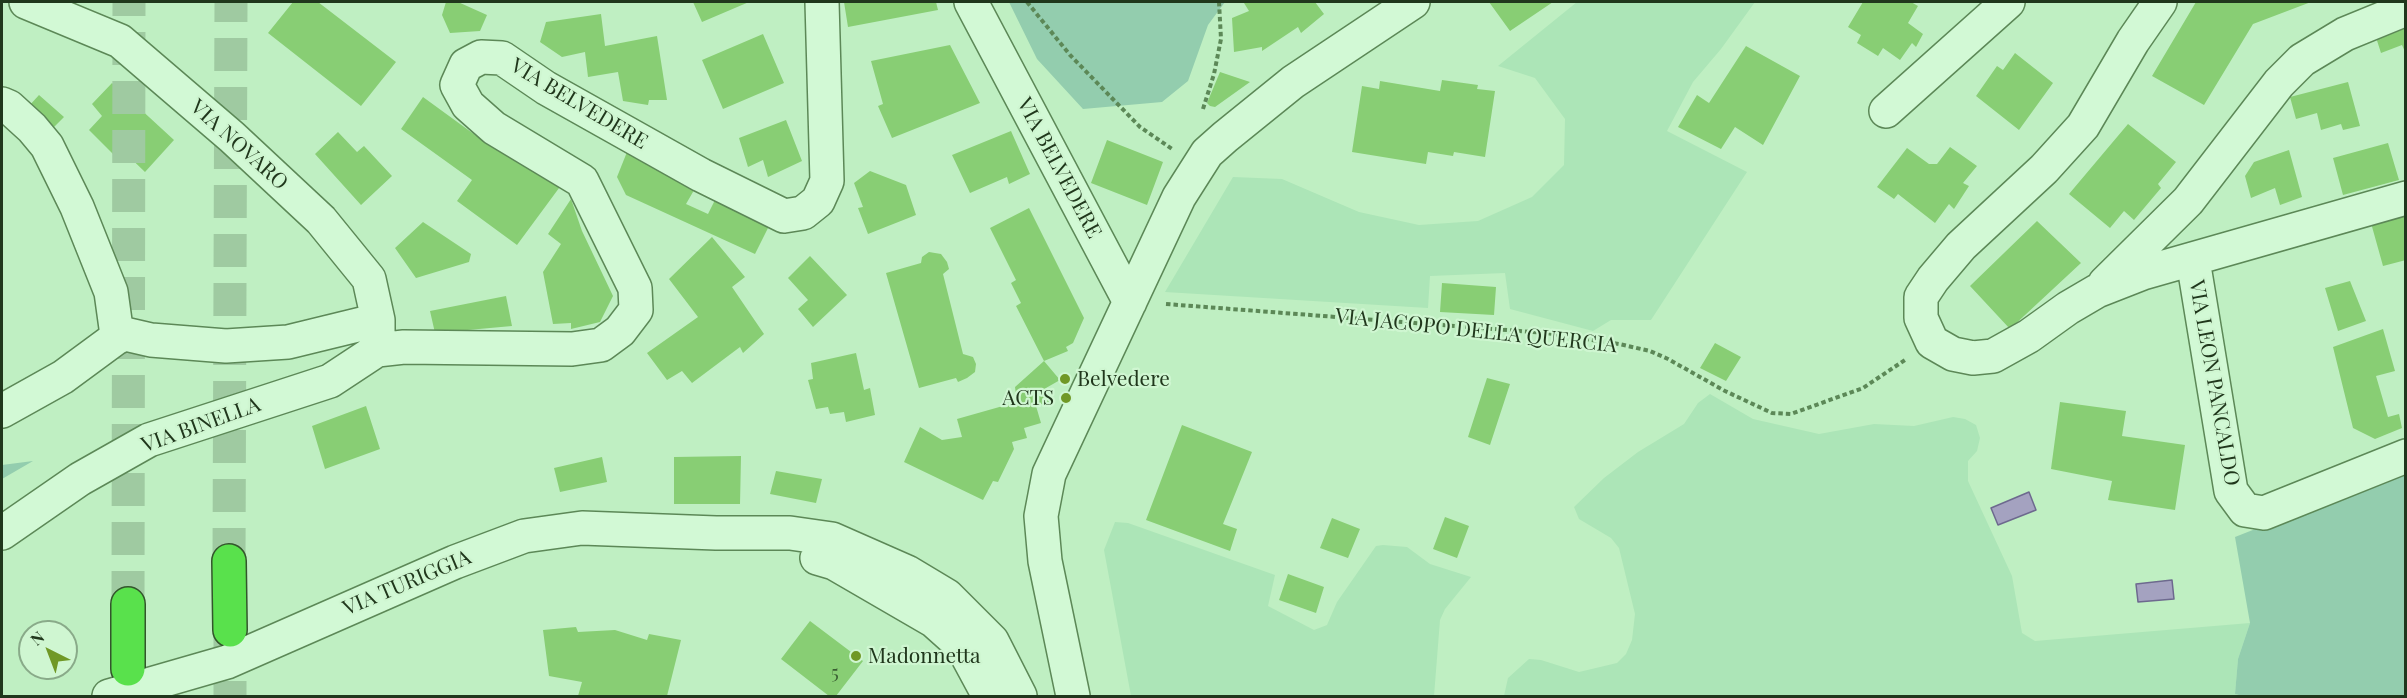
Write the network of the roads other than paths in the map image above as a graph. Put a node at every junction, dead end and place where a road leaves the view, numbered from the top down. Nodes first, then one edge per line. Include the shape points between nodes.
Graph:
1 (26, 2) edge
2 (822, 2) edge
3 (971, 2) edge
4 (1413, 2) edge
5 (2008, 2) edge
6 (2160, 2) edge
7 (2406, 9) edge
8 (2, 104) edge
9 (1886, 111) dead end
10 (2406, 198) edge
11 (2193, 260) junction
12 (2097, 291) junction
13 (1130, 302) junction
14 (125, 334) junction
15 (378, 335) junction
16 (2, 411) edge
17 (2406, 456) edge
18 (2, 533) edge
19 (716, 533) junction
20 (229, 561) tunnel mouth
21 (128, 604) tunnel mouth
22 (230, 630) tunnel mouth
23 (128, 669) dead end
24 (109, 696) edge
25 (989, 696) edge
26 (1020, 696) edge
27 (1073, 696) edge

1 - 15 street, VIA NOVARO via 120,41 321,220 369,279
2 - 15 street, VIA BELVEDERE via 827,181 818,201 803,213 784,216 701,175 546,88 502,58 481,57 466,65 457,85 468,105 494,128 582,181 635,288 636,310 620,331 601,345 572,349 404,347
3 - 13 street, VIA BELVEDERE
4 - 13 street via 1293,82 1203,158 1179,198
5 - 9 street
6 - 12 street via 2083,126 2044,169 1961,246 1933,279 1921,297 1921,318 1932,342 1953,354 1972,358 1993,356
7 - 12 street via 2345,34 2302,60 2279,83 2188,201
8 - 14 street via 47,146 111,292 116,328
10 - 11 street
11 - 12 street
11 - 17 street, VIA LEON PANCALDO via 2231,491 2245,510 2264,513
13 - 27 street via 1049,474 1041,516 1045,561
14 - 15 street via 226,346
14 - 16 street via 63,377
15 - 18 street, VIA BINELLA via 330,381 149,440 80,479
19 - 24 street, VIA TURIGGIA via 582,528 524,536 454,562 227,662
19 - 25 street, VIA TURIGGIA via 834,563 934,621 962,646
19 - 26 street, VIA TURIGGIA via 790,533 832,540 906,572 947,596 993,641
20 - 22 highway
21 - 23 highway

